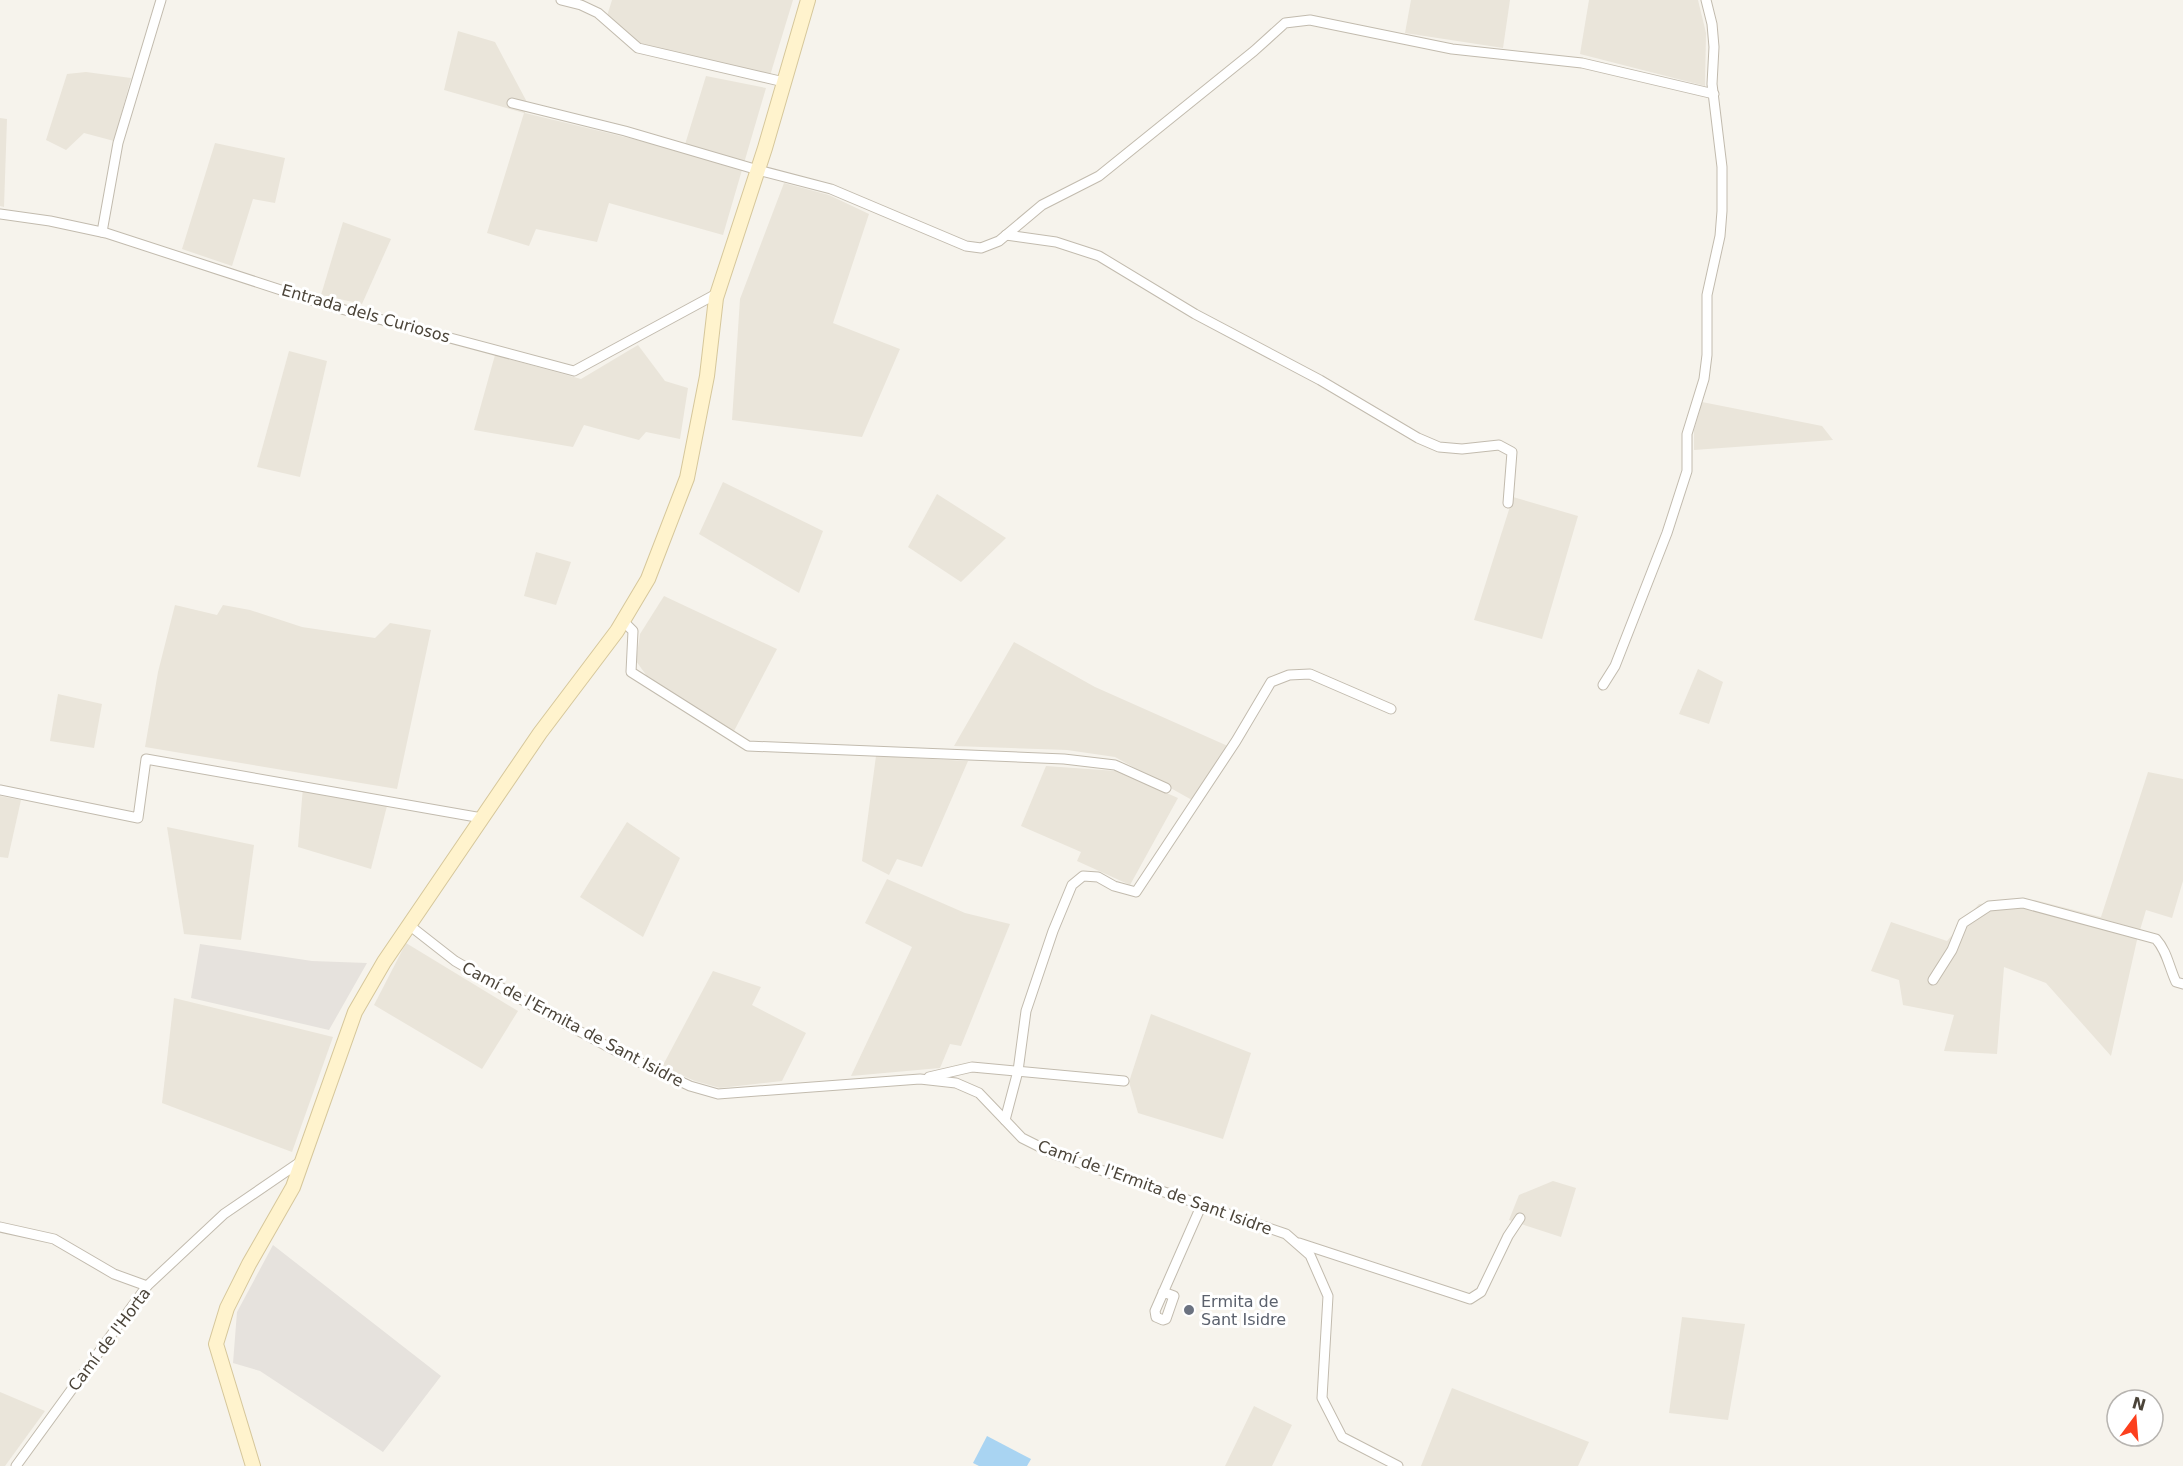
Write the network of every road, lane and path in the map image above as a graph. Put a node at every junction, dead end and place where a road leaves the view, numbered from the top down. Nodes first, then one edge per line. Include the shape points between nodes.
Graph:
1 (161, 0) edge
2 (561, 0) edge
3 (808, 0) edge
4 (1706, 0) edge
5 (784, 82) junction
6 (1714, 94) junction
7 (512, 103) dead end
8 (758, 170) junction
9 (0, 214) edge
10 (102, 232) junction
11 (1006, 235) junction
12 (718, 293) junction
13 (1508, 504) dead end
14 (623, 621) junction
15 (1603, 686) dead end
16 (1391, 709) dead end
17 (1166, 788) dead end
18 (0, 790) edge
19 (482, 818) junction
20 (409, 925) junction
21 (1934, 980) dead end
22 (2183, 984) edge
23 (1018, 1071) junction
24 (920, 1079) junction
25 (1124, 1081) dead end
26 (1005, 1120) junction
27 (303, 1160) junction
28 (1202, 1204) junction
29 (1520, 1218) dead end
30 (0, 1227) edge
31 (1294, 1242) junction
32 (147, 1286) junction
33 (1163, 1292) dead end
34 (16, 1466) edge
35 (253, 1466) edge
36 (1398, 1466) edge

1 - 10 street via 118,143
2 - 5 street via 598,13 638,48
3 - 5 main road
4 - 6 street via 1713,36
5 - 8 main road
6 - 11 street via 1582,63 1452,49 1310,20 1285,22 1099,176 1042,205
6 - 15 street via 1722,167 1722,211 1707,295 1704,379 1687,434 1687,471 1616,666
7 - 8 street
8 - 11 street via 831,189 966,246 981,248
8 - 12 main road
9 - 10 street, Entrada dels Curiosos
10 - 12 street, Entrada dels Curiosos via 330,306 574,371
11 - 13 street via 1056,242 1099,256 1195,314 1439,447 1499,445 1512,452
12 - 14 main road via 687,478 648,579
14 - 17 street via 633,632 631,672 748,746 1074,760 1115,765
14 - 19 main road
16 - 23 street via 1310,674 1289,675 1271,682 1136,892 1098,877 1083,876 1072,885 1026,1011
18 - 19 street via 138,818 146,759
19 - 20 main road
20 - 24 street, Camí de l'Ermita de Sant Isidre via 455,961 538,1009 690,1086 718,1094
20 - 27 main road via 355,1012
21 - 22 street via 1963,923 1989,906 2023,903 2156,939 2164,948 2176,982
23 - 24 street via 972,1067
23 - 25 street
23 - 26 street
24 - 26 street, Camí de l'Ermita de Sant Isidre via 956,1083 979,1093
26 - 28 street, Camí de l'Ermita de Sant Isidre via 1022,1138 1054,1154
27 - 32 street, Camí de l'Horta via 224,1215
27 - 35 main road via 293,1187 227,1308 216,1344
28 - 31 street, Camí de l'Ermita de Sant Isidre via 1286,1234
28 - 33 street
29 - 31 street via 1482,1292 1470,1299
30 - 32 street via 54,1239 114,1274
31 - 36 street, Camí de l'Ermita de Sant Isidre via 1310,1256 1328,1296 1322,1398 1342,1437
32 - 34 street, Camí de l'Horta

